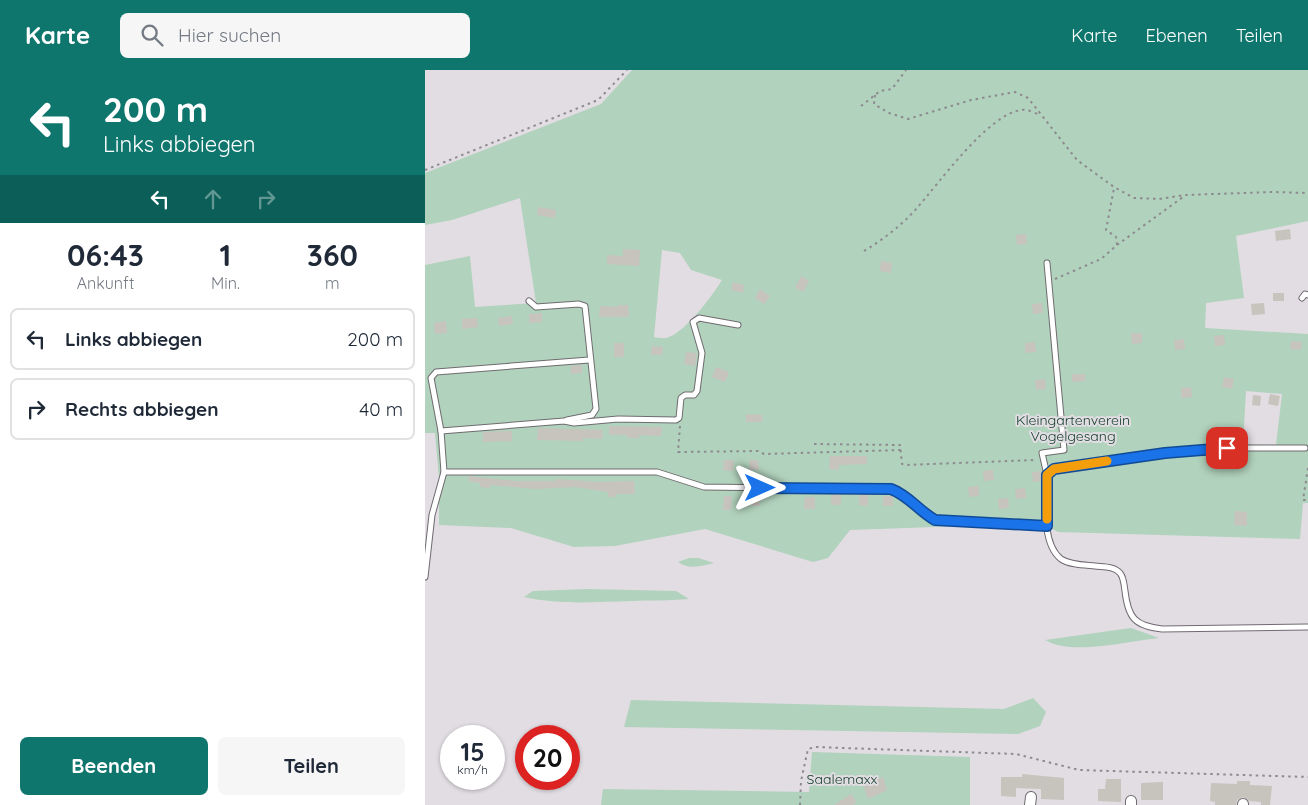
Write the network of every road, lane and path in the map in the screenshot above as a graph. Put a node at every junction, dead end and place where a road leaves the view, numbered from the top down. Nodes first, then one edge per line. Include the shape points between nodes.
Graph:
1 (627, 70) edge
2 (906, 70) edge
3 (875, 95) junction
4 (861, 106) dead end
5 (1040, 115) junction
6 (425, 170) edge
7 (1114, 187) junction
8 (1308, 193) edge
9 (1185, 195) junction
10 (1117, 245) junction
11 (864, 251) dead end
12 (1047, 263) dead end
13 (1049, 282) junction
14 (1308, 295) edge
15 (1302, 298) dead end
16 (529, 301) dead end
17 (738, 325) dead end
18 (589, 360) junction
19 (675, 420) junction
20 (564, 421) junction
21 (441, 431) junction
22 (814, 444) dead end
23 (1305, 448) dead end
24 (901, 450) junction
25 (1043, 460) junction
26 (1308, 468) edge
27 (444, 472) junction
28 (1047, 475) junction
29 (1308, 500) edge
30 (1047, 526) junction
31 (425, 577) edge
32 (1308, 627) edge
33 (1308, 778) edge
34 (800, 805) edge

1 - 6 path via 598,100
2 - 3 path via 892,89
3 - 4 path
3 - 5 path via 874,104 908,119 961,102 1015,92 1028,98
5 - 7 path via 1077,160
5 - 11 path via 1023,109 1007,115 959,156 907,218 888,236
7 - 9 path via 1134,198
7 - 10 path via 1106,230 1116,236
8 - 9 path
9 - 10 path
10 - 13 path via 1101,259
12 - 13 lane
13 - 25 lane via 1064,450 1041,453
14 - 15 lane
16 - 18 lane via 536,307 585,306
17 - 19 lane via 699,318 693,322 702,354 697,391 681,398 679,418
18 - 20 lane via 596,409 591,414
18 - 21 lane via 436,372 431,378
19 - 20 lane
19 - 24 path via 680,426 678,452 758,451 764,454
20 - 21 lane
21 - 27 lane
22 - 24 path via 900,445
23 - 28 lane via 1227,448 1165,453 1054,469
24 - 25 path via 902,464 906,466
25 - 28 lane
26 - 29 path via 1303,500
27 - 30 lane via 657,472 704,487 891,489 902,493 919,511 935,520
27 - 31 lane via 432,515
28 - 30 lane
30 - 32 lane via 1050,542 1061,559 1119,572 1126,606 1134,620 1145,627
33 - 34 path via 1079,770 1016,754 815,748 808,749

